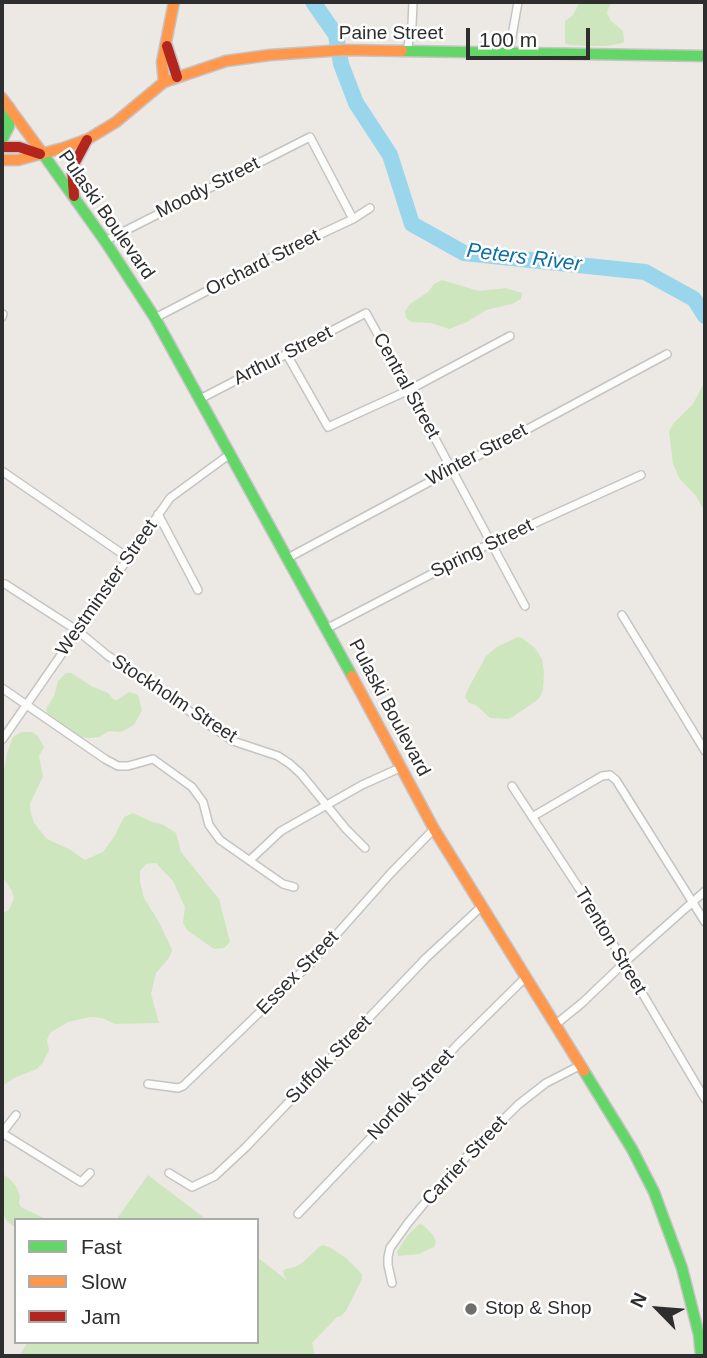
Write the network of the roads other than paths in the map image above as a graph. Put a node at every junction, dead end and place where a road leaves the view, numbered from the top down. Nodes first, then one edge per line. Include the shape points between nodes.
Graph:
1 (174, 2) edge
2 (413, 2) edge
3 (518, 2) edge
4 (166, 38) junction
5 (407, 51) junction
6 (509, 54) junction
7 (705, 56) edge
8 (177, 77) junction
9 (164, 82) junction
10 (2, 98) edge
11 (9, 107) junction
12 (2, 139) edge
13 (88, 139) junction
14 (2, 146) edge
15 (43, 154) junction
16 (2, 160) edge
17 (75, 199) junction
18 (370, 208) dead end
19 (353, 219) junction
20 (105, 241) junction
21 (366, 313) joint
22 (155, 318) junction
23 (510, 336) dead end
24 (286, 353) junction
25 (667, 354) dead end
26 (409, 390) junction
27 (200, 399) junction
28 (230, 454) junction
29 (451, 469) junction
30 (2, 471) edge
31 (641, 475) dead end
32 (158, 514) junction
33 (491, 544) junction
34 (127, 558) junction
35 (288, 558) junction
36 (5, 584) dead end
37 (198, 590) dead end
38 (525, 606) dead end
39 (622, 615) dead end
40 (326, 629) junction
41 (78, 631) junction
42 (2, 688) edge
43 (27, 705) junction
44 (2, 740) edge
45 (705, 751) edge
46 (402, 767) junction
47 (512, 786) dead end
48 (328, 805) junction
49 (532, 817) junction
50 (434, 829) junction
51 (365, 848) dead end
52 (250, 860) junction
53 (294, 887) dead end
54 (705, 891) edge
55 (693, 902) junction
56 (481, 907) junction
57 (705, 922) edge
58 (624, 962) junction
59 (526, 977) junction
60 (555, 1025) junction
61 (580, 1065) junction
62 (148, 1084) dead end
63 (705, 1098) edge
64 (16, 1115) dead end
65 (2, 1133) edge
66 (90, 1173) dead end
67 (169, 1173) dead end
68 (298, 1214) dead end
69 (392, 1283) dead end
70 (702, 1338) edge
71 (701, 1356) edge

1 - 4 main road
2 - 5 street
3 - 6 street
4 - 8 main road
4 - 9 main road
5 - 6 main road, Paine Street
5 - 8 main road, Paine Street via 270,55 226,61
6 - 7 main road, Paine Street
8 - 9 main road, Paine Street
9 - 13 main road, Paine Street
10 - 11 main road, Pulaski Boulevard
11 - 12 main road via 9,127
11 - 15 main road, Pulaski Boulevard
13 - 15 main road, Paine Street
13 - 17 main road via 72,168
14 - 15 main road
15 - 16 main road, Paine Street
15 - 17 main road, Pulaski Boulevard
17 - 20 main road, Pulaski Boulevard
18 - 19 street, Orchard Street
19 - 20 street, Moody Street via 310,137
19 - 22 street, Orchard Street
20 - 22 main road, Pulaski Boulevard
21 - 24 street, Arthur Street
21 - 26 street, Central Street
22 - 27 main road, Pulaski Boulevard
23 - 26 street
24 - 26 street via 328,427
24 - 27 street, Arthur Street
25 - 29 street, Winter Street
26 - 29 street, Central Street
27 - 28 main road, Pulaski Boulevard
28 - 32 street, Westminster Street via 170,498
28 - 35 main road, Pulaski Boulevard
29 - 33 street, Central Street
29 - 35 street, Winter Street
30 - 34 street
31 - 33 street, Spring Street
32 - 34 street, Westminster Street
32 - 37 street
33 - 38 street, Central Street
33 - 40 street, Spring Street
34 - 41 street, Westminster Street
35 - 40 main road, Pulaski Boulevard
36 - 41 street, Stockholm Street
39 - 45 street
40 - 46 main road, Pulaski Boulevard
41 - 43 street, Westminster Street
41 - 48 street, Stockholm Street via 233,741 290,764
42 - 43 street
43 - 44 street, Westminster Street
43 - 52 street via 118,766 153,760 191,787 220,840
46 - 48 street
46 - 50 main road, Pulaski Boulevard
47 - 49 street, Trenton Street
48 - 51 street, Stockholm Street
48 - 52 street via 281,831
49 - 55 street via 610,775
49 - 58 street, Trenton Street
50 - 56 main road, Pulaski Boulevard
50 - 62 street, Essex Street via 312,962 183,1086
52 - 53 street
54 - 55 street
55 - 57 street
55 - 58 street
56 - 59 main road, Pulaski Boulevard
56 - 67 street, Suffolk Street via 215,1176 192,1187
58 - 60 street
58 - 63 street, Trenton Street
59 - 60 main road, Pulaski Boulevard
59 - 68 street, Norfolk Street
60 - 61 main road, Pulaski Boulevard
61 - 69 street, Carrier Street via 519,1104 408,1223 390,1248
61 - 70 main road, Pulaski Boulevard via 654,1192
64 - 65 street
65 - 66 street via 81,1182
70 - 71 main road, Pulaski Boulevard

